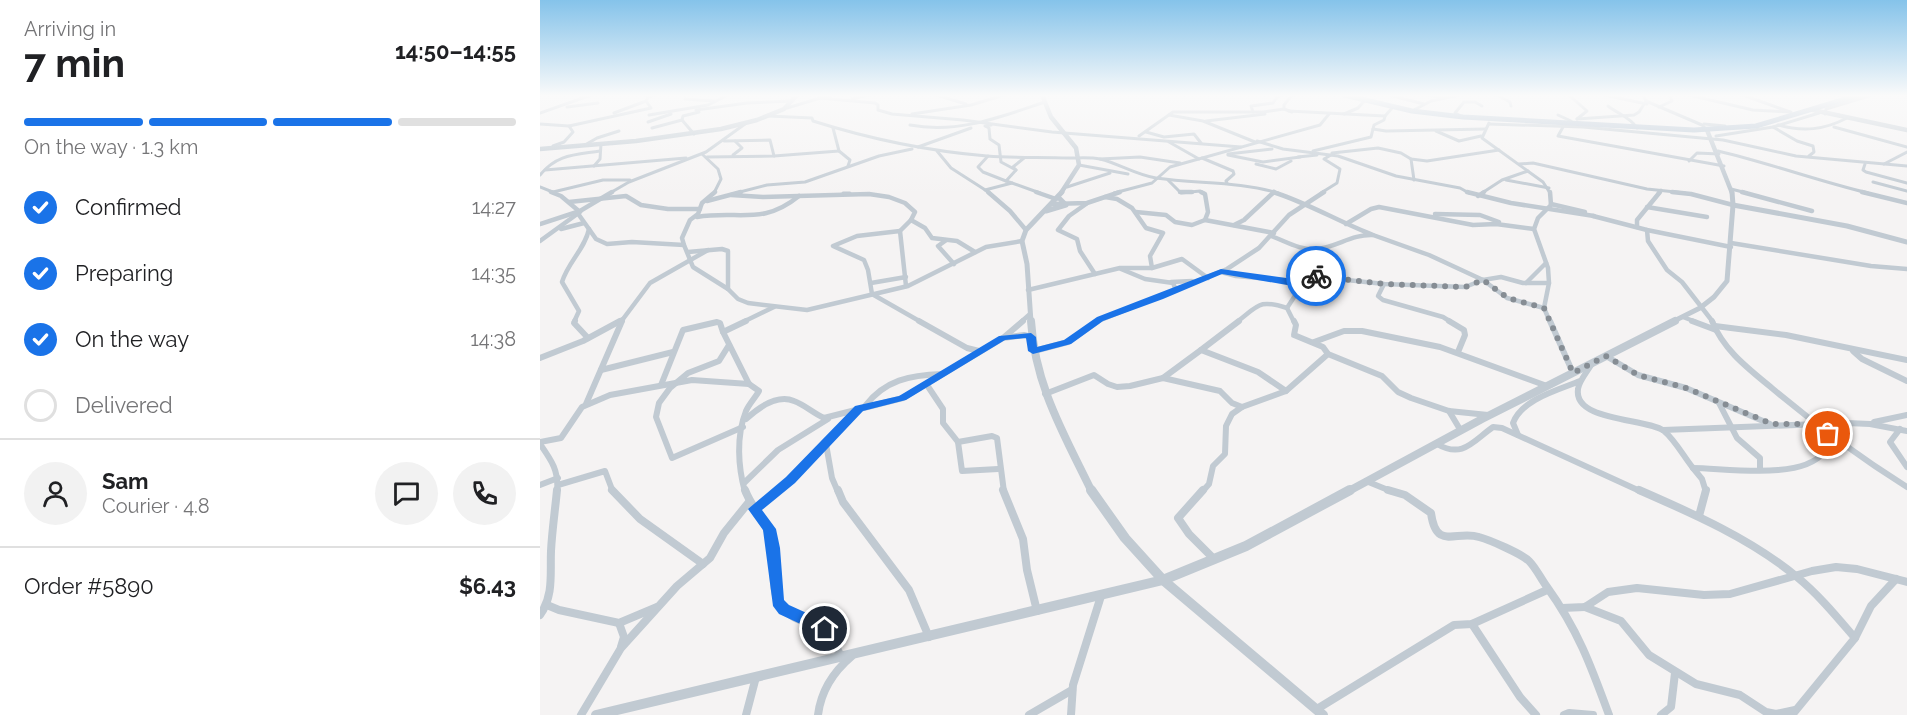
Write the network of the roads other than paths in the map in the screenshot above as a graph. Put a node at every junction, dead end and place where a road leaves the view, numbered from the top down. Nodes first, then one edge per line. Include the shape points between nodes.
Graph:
1 (572, 128) edge
2 (689, 128) edge
3 (723, 128) edge
4 (740, 128) edge
5 (833, 128) edge
6 (835, 128) edge
7 (926, 128) edge
8 (947, 128) edge
9 (970, 128) edge
10 (989, 128) edge
11 (1029, 128) edge
12 (1060, 128) edge
13 (1151, 128) edge
14 (1222, 128) edge
15 (1307, 128) edge
16 (1562, 128) edge
17 (1588, 128) edge
18 (1641, 128) edge
19 (1705, 128) edge
20 (1741, 128) edge
21 (1751, 128) edge
22 (1776, 128) edge
23 (1791, 128) edge
24 (1819, 128) edge
25 (1841, 128) edge
26 (1485, 129) joint
27 (619, 130) dead end
28 (1435, 130) junction
29 (1373, 131) joint
30 (1146, 132) junction
31 (1064, 133) junction
32 (694, 134) junction
33 (1712, 135) junction
34 (1137, 137) junction
35 (1482, 138) junction
36 (1166, 140) junction
37 (724, 141) junction
38 (735, 141) junction
39 (1256, 142) junction
40 (1201, 143) junction
41 (601, 144) junction
42 (585, 146) junction
43 (1241, 147) junction
44 (918, 148) junction
45 (540, 149) edge
46 (1283, 149) junction
47 (1907, 149) edge
48 (1500, 150) junction
49 (600, 151) junction
50 (839, 151) junction
51 (937, 151) junction
52 (1311, 152) junction
53 (1344, 152) junction
54 (1220, 153) junction
55 (1718, 153) junction
56 (1230, 154) junction
57 (1329, 154) junction
58 (704, 155) junction
59 (733, 155) junction
60 (774, 156) junction
61 (988, 156) junction
62 (1338, 156) junction
63 (1001, 157) junction
64 (1808, 157) junction
65 (691, 158) junction
66 (1024, 158) junction
67 (1202, 158) junction
68 (1296, 158) junction
69 (1100, 159) junction
70 (1411, 159) junction
71 (1689, 161) junction
72 (1079, 162) junction
73 (1181, 163) junction
74 (1248, 163) junction
75 (1520, 164) junction
76 (1865, 164) junction
77 (1882, 165) junction
78 (594, 166) junction
79 (848, 166) junction
80 (1724, 166) junction
81 (1907, 166) edge
82 (545, 170) junction
83 (1016, 170) junction
84 (1528, 171) junction
85 (1115, 172) junction
86 (1136, 174) junction
87 (540, 175) edge
88 (1877, 176) junction
89 (1158, 178) junction
90 (632, 180) junction
91 (1168, 180) junction
92 (1414, 180) junction
93 (1502, 180) junction
94 (1006, 181) junction
95 (1873, 182) junction
96 (1012, 183) junction
97 (1227, 183) junction
98 (1907, 183) edge
99 (540, 187) edge
100 (1067, 187) junction
101 (1549, 188) junction
102 (1731, 189) junction
103 (986, 190) junction
104 (1661, 190) junction
105 (1907, 191) edge
106 (552, 192) junction
107 (1274, 192) junction
108 (1866, 192) junction
109 (1116, 193) junction
110 (731, 195) junction
111 (799, 196) junction
112 (1104, 196) junction
113 (1478, 196) junction
114 (597, 199) junction
115 (1117, 199) junction
116 (1055, 200) junction
117 (707, 201) junction
118 (569, 202) junction
119 (1087, 203) junction
120 (1307, 203) junction
121 (1907, 203) edge
122 (1066, 204) junction
123 (1551, 204) junction
124 (1733, 205) junction
125 (1647, 207) junction
126 (700, 209) junction
127 (1547, 209) junction
128 (1812, 210) dead end
129 (1043, 212) junction
130 (1136, 212) junction
131 (579, 213) junction
132 (1427, 214) junction
133 (1594, 216) junction
134 (1707, 217) dead end
135 (692, 218) junction
136 (911, 220) junction
137 (1205, 220) junction
138 (584, 223) junction
139 (540, 224) edge
140 (564, 224) junction
141 (1346, 224) junction
142 (1508, 225) junction
143 (921, 226) junction
144 (1232, 226) junction
145 (1637, 227) junction
146 (589, 229) junction
147 (1534, 229) junction
148 (902, 230) junction
149 (1026, 230) junction
150 (1647, 230) junction
151 (551, 232) junction
152 (1272, 235) junction
153 (1373, 235) junction
154 (540, 241) edge
155 (945, 241) junction
156 (1022, 241) junction
157 (1907, 242) edge
158 (684, 245) junction
159 (1731, 245) junction
160 (708, 250) junction
161 (688, 252) junction
162 (975, 252) junction
163 (689, 260) junction
164 (1546, 263) junction
165 (954, 264) junction
166 (1120, 268) junction
167 (1152, 268) junction
168 (1907, 269) edge
169 (1537, 271) junction
170 (1221, 272) junction
171 (1095, 274) junction
172 (1548, 274) junction
173 (1208, 278) junction
174 (1483, 280) junction
175 (906, 281) junction
176 (1195, 281) junction
177 (1169, 282) junction
178 (1304, 282) junction
179 (870, 283) junction
180 (1526, 283) junction
181 (1549, 283) junction
182 (1384, 284) junction
183 (728, 289) junction
184 (1028, 290) junction
185 (1176, 290) junction
186 (872, 294) junction
187 (776, 306) junction
188 (1287, 308) junction
189 (1544, 308) junction
190 (1700, 308) junction
191 (1030, 314) junction
192 (1683, 317) junction
193 (622, 319) junction
194 (1716, 328) junction
195 (723, 332) junction
196 (1031, 337) junction
197 (588, 338) junction
198 (1003, 338) junction
199 (1314, 342) junction
200 (729, 345) junction
201 (981, 350) junction
202 (1201, 350) junction
203 (1852, 350) junction
204 (1033, 351) junction
205 (673, 352) junction
206 (1458, 352) junction
207 (1328, 354) junction
208 (1606, 356) junction
209 (540, 358) edge
210 (1907, 360) edge
211 (1593, 363) junction
212 (601, 370) junction
213 (1573, 373) junction
214 (942, 374) junction
215 (1163, 378) junction
216 (1581, 380) junction
217 (1907, 381) edge
218 (677, 382) junction
219 (749, 384) junction
220 (661, 385) junction
221 (927, 385) junction
222 (1547, 386) junction
223 (1286, 391) junction
224 (1045, 394) junction
225 (1719, 403) junction
226 (586, 404) junction
227 (862, 407) junction
228 (1242, 407) junction
229 (1449, 411) junction
230 (1490, 415) junction
231 (1907, 416) edge
232 (830, 417) junction
233 (745, 420) junction
234 (1772, 424) junction
235 (1814, 424) junction
236 (1870, 424) junction
237 (1730, 427) junction
238 (743, 428) junction
239 (1461, 430) junction
240 (1663, 430) junction
241 (1903, 430) edge
242 (1828, 434) junction
243 (1519, 437) junction
244 (958, 442) junction
245 (540, 443) edge
246 (825, 444) junction
247 (1437, 444) junction
248 (1907, 467) edge
249 (1693, 468) junction
250 (998, 469) junction
251 (1760, 470) junction
252 (558, 481) junction
253 (1366, 481) junction
254 (744, 483) junction
255 (540, 485) edge
256 (1907, 487) edge
257 (752, 506) junction
258 (1699, 516) junction
259 (1215, 560) junction
260 (704, 564) junction
261 (1797, 577) junction
262 (1896, 579) junction
263 (1163, 580) junction
264 (1907, 582) edge
265 (1547, 590) junction
266 (1101, 596) junction
267 (547, 605) junction
268 (658, 606) junction
269 (1585, 607) junction
270 (1562, 608) junction
271 (1037, 611) junction
272 (540, 615) edge
273 (619, 623) junction
274 (1472, 624) junction
275 (929, 637) junction
276 (1855, 638) junction
277 (621, 648) junction
278 (854, 654) junction
279 (841, 657) junction
280 (1675, 673) junction
281 (756, 677) junction
282 (1072, 690) junction
283 (1320, 712) edge
284 (1793, 712) edge
285 (1073, 714) edge
286 (580, 715) edge
287 (596, 715) edge
288 (746, 715) edge
289 (818, 715) edge
290 (1029, 715) edge
291 (1536, 715) edge
292 (1564, 715) edge
293 (1593, 715) edge
294 (1609, 715) edge
295 (1661, 715) edge

1 - 45 street via 564,142
2 - 32 street
3 - 32 street
4 - 37 street
5 - 50 street
6 - 44 street
7 - 8 street
9 - 44 street
10 - 63 street via 990,139 999,144
11 - 31 street
12 - 31 street
13 - 30 street
14 - 39 street
15 - 39 street
16 - 71 street via 1558,136
17 - 33 street
18 - 33 main road
19 - 33 street
20 - 33 main road
21 - 33 street
22 - 64 street via 1813,146 1814,152
23 - 24 street
25 - 47 street
26 - 28 street
26 - 35 street
27 - 42 street
28 - 29 street
28 - 35 street via 1457,141
29 - 52 street via 1368,138
30 - 34 street
30 - 40 street via 1164,137 1194,134
31 - 34 street
31 - 72 street via 1076,148
32 - 41 street
33 - 55 street
33 - 64 street
34 - 36 street
35 - 48 street
36 - 40 street
36 - 67 street
37 - 38 street
37 - 58 street
38 - 59 street via 742,148
38 - 60 street via 770,140
39 - 43 street
39 - 46 street
40 - 43 street
41 - 42 street
41 - 49 street
42 - 45 street
43 - 54 street
44 - 51 street
44 - 79 street
46 - 52 street
46 - 56 street
47 - 77 street
48 - 70 street via 1435,160
48 - 75 street
49 - 78 street
49 - 82 street via 559,158
50 - 60 street
50 - 79 street via 850,160
51 - 61 street
51 - 103 street via 950,170
52 - 57 street
52 - 68 street
53 - 57 street
53 - 62 street
53 - 70 street via 1378,148
54 - 56 street
54 - 67 street
55 - 71 street via 1697,153
55 - 80 street
55 - 108 street
56 - 67 street
56 - 74 street
57 - 62 street
57 - 68 street
57 - 120 street via 1324,159 1340,169 1337,183
58 - 59 street
58 - 65 street
58 - 117 street via 720,172 721,179
59 - 60 street
61 - 63 street
61 - 94 street via 978,167
62 - 92 street
63 - 66 street
63 - 83 street via 1003,165
64 - 76 street
65 - 78 street
65 - 90 street
66 - 72 street
66 - 83 street via 1012,167
67 - 73 street
67 - 97 street via 1233,171
68 - 74 street
68 - 74 street via 1276,169
69 - 72 street
69 - 73 street via 1140,157
69 - 86 street
70 - 92 street
71 - 80 street
72 - 85 street
72 - 100 street
73 - 89 street via 1161,171
75 - 84 street
75 - 104 street via 1540,164
76 - 77 street
76 - 88 street via 1863,170
77 - 81 street
78 - 82 street
79 - 110 street via 805,182 767,185
80 - 102 street
82 - 87 street
83 - 94 street
84 - 93 street
84 - 101 street
85 - 86 street
85 - 100 street
86 - 89 street
88 - 95 street
88 - 98 street
89 - 91 street
89 - 109 street
90 - 106 street via 603,180
90 - 114 street
91 - 97 street
91 - 137 street via 1181,193 1205,194
92 - 113 street via 1460,188
93 - 101 street
93 - 113 street
94 - 96 street
95 - 105 street
95 - 108 street
96 - 103 street
96 - 116 street
97 - 107 street
99 - 106 street
100 - 116 street
101 - 123 street
102 - 124 street
102 - 128 street
103 - 149 street via 1012,211
104 - 124 street
104 - 125 street
106 - 118 street
107 - 120 street
107 - 144 street
108 - 121 street
109 - 112 street
109 - 115 street
110 - 111 street
110 - 117 street
111 - 135 street via 770,213
111 - 136 street via 843,192 888,197 909,204 915,212
112 - 115 street
112 - 119 street
113 - 127 street
114 - 118 street
114 - 126 street via 629,196 640,205
114 - 131 street
115 - 130 street
116 - 122 street
116 - 122 street
116 - 129 street
117 - 126 street
118 - 131 street
119 - 122 street
119 - 171 street via 1058,230 1077,239
120 - 141 street
120 - 152 street via 1286,218
122 - 129 street
123 - 127 street
123 - 133 street
124 - 157 street via 1847,226
124 - 159 street
125 - 134 street
125 - 145 street via 1637,220
126 - 135 street
127 - 133 street
127 - 147 street
129 - 149 street
130 - 137 street via 1166,215 1192,225
130 - 167 street via 1146,228 1163,234 1150,256
131 - 138 street
131 - 139 street
131 - 140 street
132 - 141 street via 1376,207
132 - 142 street via 1473,225
132 - 142 street via 1480,215
133 - 145 street
135 - 158 street via 682,238
136 - 143 street
136 - 148 street
137 - 144 street
138 - 146 street
138 - 151 street
139 - 140 street
140 - 151 street
141 - 153 street
142 - 147 street
143 - 148 street
143 - 155 street via 932,237
144 - 152 street
145 - 150 street
146 - 158 street via 596,239 607,244
146 - 197 street via 562,282 579,311 574,323
147 - 164 street
148 - 175 street via 900,245
148 - 179 street via 860,234 834,245 864,259
149 - 156 street
150 - 159 street
150 - 190 street via 1648,241 1662,262
151 - 154 street
152 - 153 street via 1315,249 1357,234
152 - 170 street
153 - 174 street
155 - 162 street via 957,241
155 - 165 street via 938,246
156 - 162 street
156 - 184 street
158 - 161 street
159 - 168 street
159 - 190 street via 1727,281
160 - 161 street
160 - 163 street
160 - 183 street via 728,251
161 - 163 street
162 - 165 street
163 - 183 street via 693,267
163 - 193 street via 646,287
164 - 169 street
164 - 172 street
165 - 175 street via 915,283
166 - 167 street
166 - 171 street
166 - 177 street via 1145,279
167 - 173 street via 1182,259
169 - 172 street
169 - 180 street
170 - 173 street
170 - 178 street
171 - 184 street
172 - 181 street
173 - 176 street
174 - 180 street via 1501,277
174 - 182 street via 1465,287
174 - 189 street via 1508,298
175 - 179 street
175 - 186 street
176 - 177 street
176 - 185 street
177 - 185 street
178 - 182 street via 1313,276
178 - 188 street
179 - 186 street
180 - 181 street
181 - 189 street
182 - 206 street via 1378,296 1383,300 1443,317 1464,330
183 - 187 street via 743,301
184 - 191 street
185 - 204 street via 1100,319 1068,342
186 - 187 street via 803,311
186 - 201 street via 967,348
187 - 195 street
188 - 199 street via 1296,325 1293,334
188 - 202 street via 1269,302 1261,304
189 - 213 street
190 - 192 street
190 - 194 street
191 - 196 street
191 - 198 street
192 - 194 street
192 - 208 street
193 - 197 street
193 - 212 street
194 - 203 street via 1786,336
194 - 235 street via 1733,355
195 - 200 street
195 - 205 street via 719,322 686,328
196 - 198 street via 1024,334
196 - 204 street
197 - 209 street
198 - 201 street
199 - 206 street via 1353,330
199 - 207 street
200 - 218 street via 717,362 688,373
200 - 219 street
201 - 214 street
202 - 215 street
202 - 223 street via 1258,372
203 - 210 street
203 - 217 street
204 - 224 street
205 - 212 street
205 - 220 street
206 - 222 street
207 - 223 street
207 - 229 street via 1382,376 1403,395
208 - 211 street
208 - 225 street via 1638,375 1686,388
211 - 213 street
211 - 216 street
212 - 226 street
213 - 222 street
214 - 221 street
214 - 227 street via 900,377
215 - 224 street via 1122,387 1108,385 1094,375
215 - 228 street via 1220,391
216 - 240 street via 1577,393 1582,405 1600,414
216 - 243 street via 1520,410 1513,422
218 - 219 street
218 - 220 street
218 - 238 street via 664,394 656,417 672,458
219 - 233 street via 759,392
220 - 226 street
221 - 227 street via 896,401
221 - 244 street via 944,409 943,423
222 - 230 street
223 - 228 street
224 - 263 street via 1097,501
225 - 234 street
225 - 237 street
226 - 245 street via 561,438
227 - 232 street
227 - 246 street
228 - 259 street via 1229,418 1225,454 1213,466 1209,484 1178,518
229 - 230 street
229 - 239 street
230 - 239 street
231 - 236 street
232 - 233 street via 821,417 785,399 758,409
232 - 254 street via 778,450
233 - 238 street
234 - 235 street
234 - 237 street
235 - 236 street
235 - 242 street
236 - 241 street
237 - 240 street
237 - 251 street via 1742,444 1760,458
238 - 254 street via 738,446
239 - 247 street
240 - 249 street
241 - 248 street via 1893,435 1890,442
242 - 251 street via 1824,452 1810,464 1795,469
242 - 256 street
243 - 247 street via 1495,427 1455,452
243 - 258 street
244 - 250 street via 962,471
244 - 250 street via 995,436
245 - 252 street via 555,464
246 - 257 street via 779,491
246 - 275 street via 832,478 843,502 909,590
247 - 253 street
249 - 251 street
249 - 258 street via 1706,484 1706,500
250 - 271 street via 1023,539
252 - 255 street
252 - 260 street via 605,471 611,489 622,503
252 - 267 street
253 - 259 street
253 - 265 street via 1419,503 1431,513 1433,527 1439,534 1478,536 1528,560
254 - 257 street
257 - 260 street
257 - 279 street via 769,529 777,602 830,632
258 - 261 street
259 - 263 street
260 - 268 street
261 - 262 street via 1826,568 1844,568
261 - 269 street via 1756,589 1713,595 1627,588 1603,593
261 - 276 street
262 - 264 street
262 - 276 street via 1882,590
263 - 266 street
263 - 283 street
265 - 270 street
265 - 274 street
266 - 271 street
266 - 282 street
267 - 272 street
267 - 273 street
268 - 273 street
268 - 277 street
269 - 270 street
269 - 280 street via 1621,621 1649,654
270 - 294 street via 1583,645
271 - 275 street
273 - 277 street via 624,637
274 - 283 street via 1454,625
274 - 291 street
275 - 278 street
276 - 284 street
277 - 286 street
278 - 279 street
278 - 289 street via 824,690 818,702
279 - 281 street
280 - 284 street via 1696,684 1740,695 1766,712
280 - 295 street via 1671,707
281 - 287 street
281 - 288 street
282 - 285 street
282 - 290 street
292 - 293 street

